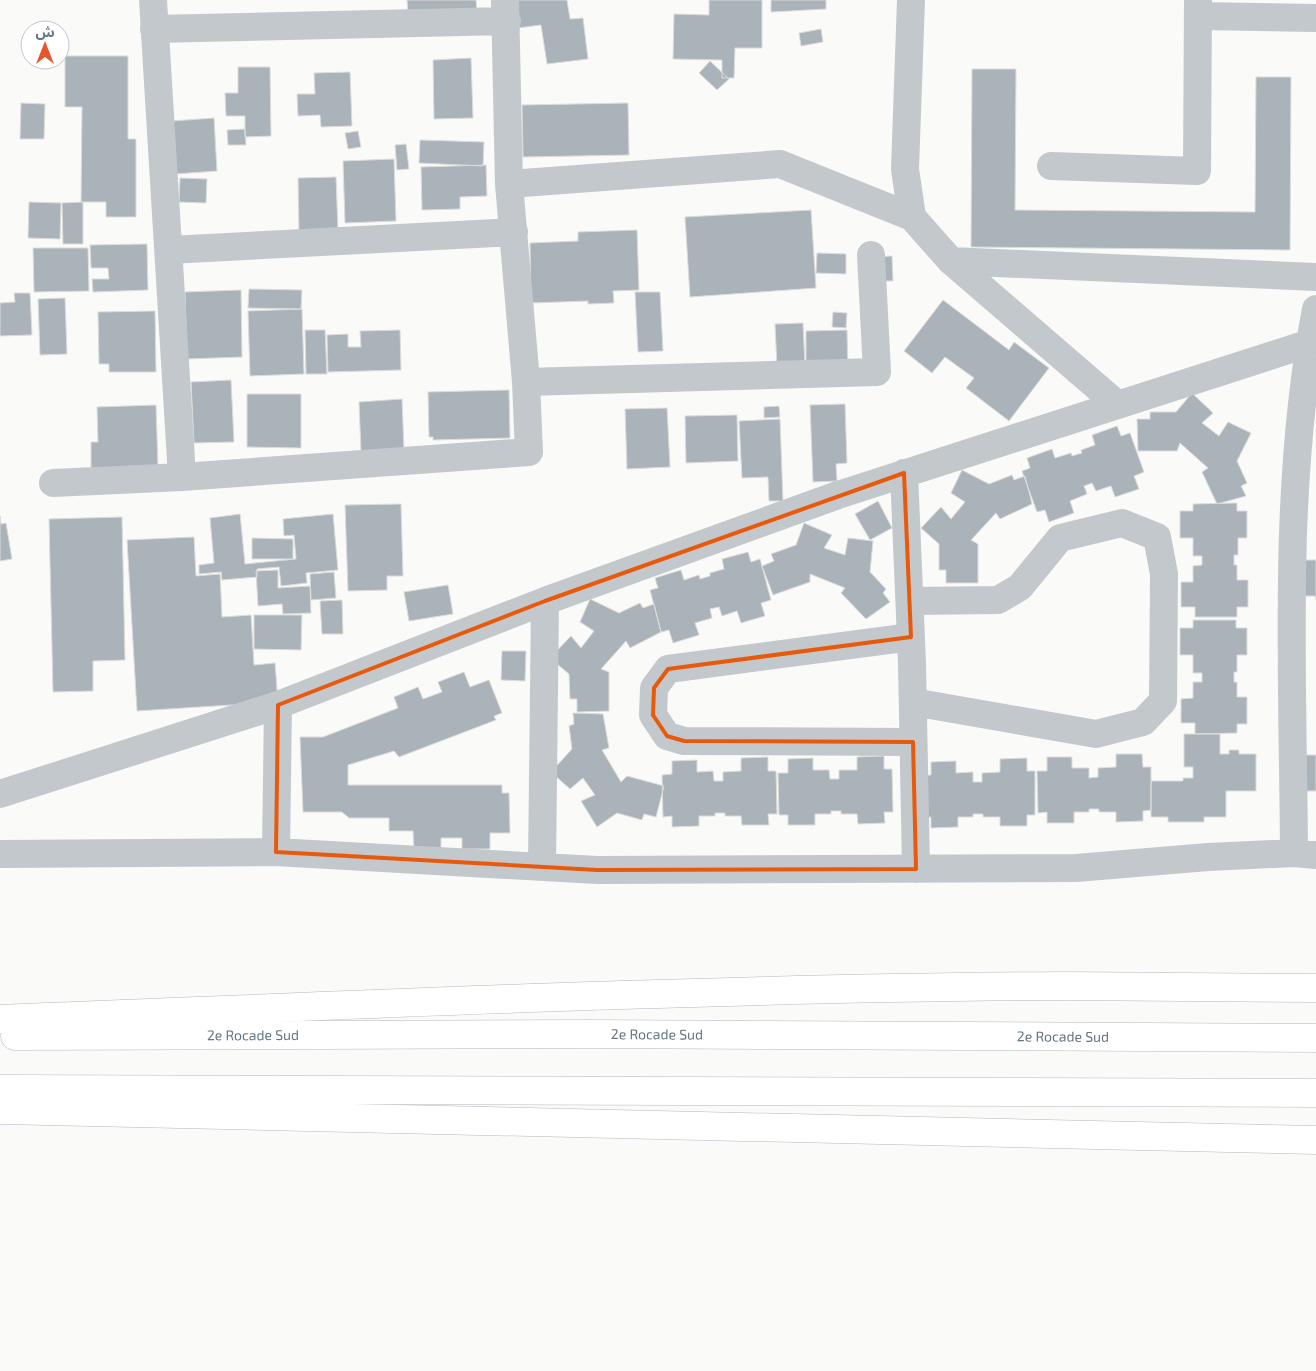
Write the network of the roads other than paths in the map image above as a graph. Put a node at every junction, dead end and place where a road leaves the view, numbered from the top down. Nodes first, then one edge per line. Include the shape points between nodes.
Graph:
1 (153, 0) edge
2 (911, 0) edge
3 (1198, 8) edge
4 (506, 10) edge
5 (1316, 18) edge
6 (154, 29) junction
7 (1051, 166) dead end
8 (509, 184) junction
9 (912, 217) junction
10 (514, 232) junction
11 (169, 250) junction
12 (871, 255) dead end
13 (951, 261) junction
14 (1316, 277) edge
15 (1316, 309) edge
16 (1310, 343) junction
17 (526, 382) junction
18 (1118, 404) junction
19 (904, 474) junction
20 (182, 477) junction
21 (53, 483) dead end
22 (545, 601) junction
23 (910, 601) junction
24 (911, 637) junction
25 (913, 702) junction
26 (278, 705) junction
27 (914, 742) junction
28 (0, 794) edge
29 (276, 852) junction
30 (0, 854) edge
31 (1305, 854) edge
32 (542, 866) junction
33 (916, 869) junction
34 (1316, 988) edge
35 (0, 1019) edge
36 (0, 1036) edge
37 (1316, 1038) edge
38 (0, 1089) edge
39 (1316, 1093) edge
40 (0, 1110) edge
41 (1316, 1141) edge

1 - 6 street
2 - 9 street via 905,169
3 - 5 street
3 - 7 street via 1198,171
4 - 6 street
4 - 8 street
6 - 11 street
8 - 9 street via 780,164
8 - 10 street
9 - 13 street
10 - 11 street
10 - 17 street
11 - 20 street
12 - 17 street via 877,372
13 - 14 street
13 - 18 street
15 - 16 street
16 - 18 street
16 - 31 street via 1299,428 1292,557
17 - 20 street via 529,452
18 - 19 street
19 - 22 street
19 - 23 street
20 - 21 street
22 - 26 street
22 - 32 street
23 - 24 street
23 - 25 street via 998,600 1020,587 1060,538 1122,523 1157,537 1164,574 1163,701 1143,722 1096,734
24 - 25 street
24 - 27 street via 668,669 654,688 653,715 667,736 684,741
25 - 27 street
26 - 28 street
26 - 29 street
27 - 33 street
29 - 30 street
29 - 32 street
31 - 33 street via 1208,857 1076,868
32 - 33 street via 598,870
34 - 35 highway via 1065,986 892,989
36 - 37 highway, 2e Rocade Sud via 591,1034
38 - 39 highway
40 - 41 highway

